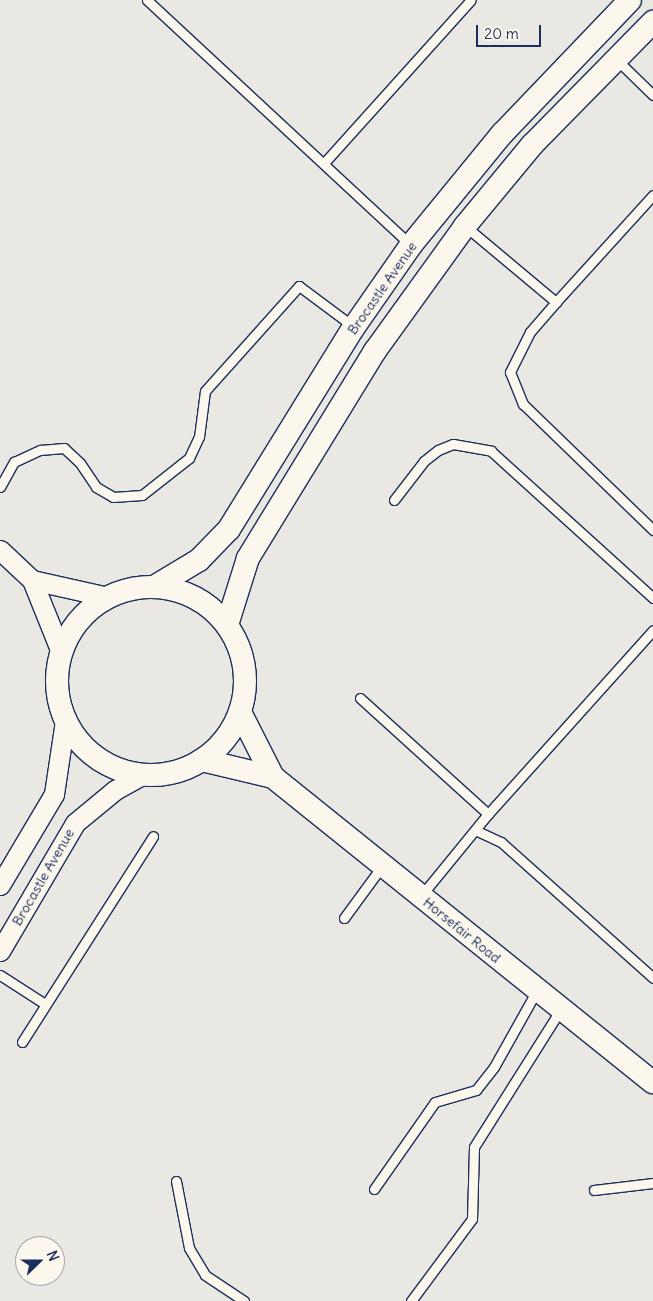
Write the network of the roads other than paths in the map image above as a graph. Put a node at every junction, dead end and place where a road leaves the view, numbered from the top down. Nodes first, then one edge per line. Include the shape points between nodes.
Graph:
1 (147, 0) edge
2 (471, 0) edge
3 (630, 0) edge
4 (653, 22) edge
5 (615, 58) junction
6 (653, 94) edge
7 (324, 163) junction
8 (653, 195) edge
9 (465, 226) junction
10 (411, 245) junction
11 (556, 302) junction
12 (354, 327) junction
13 (0, 485) edge
14 (394, 500) dead end
15 (653, 530) edge
16 (0, 550) edge
17 (32, 580) junction
18 (154, 587) junction
19 (108, 597) junction
20 (653, 598) edge
21 (227, 625) junction
22 (653, 630) edge
23 (61, 652) junction
24 (360, 698) dead end
25 (240, 712) junction
26 (65, 720) junction
27 (202, 760) junction
28 (142, 775) junction
29 (273, 777) junction
30 (488, 814) junction
31 (475, 830) junction
32 (153, 836) dead end
33 (382, 866) junction
34 (0, 884) edge
35 (420, 897) junction
36 (344, 918) dead end
37 (0, 951) edge
38 (0, 975) edge
39 (653, 978) edge
40 (538, 990) junction
41 (45, 1004) junction
42 (561, 1009) junction
43 (22, 1042) dead end
44 (653, 1082) edge
45 (176, 1181) dead end
46 (653, 1183) edge
47 (374, 1189) dead end
48 (594, 1190) dead end
49 (244, 1301) edge
50 (411, 1301) edge

1 - 7 lane
2 - 7 lane
3 - 10 street, Brocastle Avenue via 502,134
4 - 5 street
5 - 6 lane
5 - 9 street via 532,145
7 - 10 lane
8 - 11 lane
9 - 11 lane
9 - 21 street via 376,351 294,479 248,558
10 - 12 street, Brocastle Avenue
11 - 15 lane via 530,332 510,372 523,404
12 - 13 lane via 299,286 205,391 198,436 189,458 142,495 114,497 96,487 80,463 64,448 40,450 14,462
12 - 18 street, Brocastle Avenue via 229,529 199,560
14 - 20 lane via 424,461 438,450 461,444 490,451
16 - 17 street
17 - 19 street
17 - 23 street
18 - 19 street via 130,589
18 - 21 street via 182,592 207,605
19 - 23 street via 77,623
21 - 25 street via 244,667
22 - 30 lane
23 - 26 street via 58,698
24 - 30 lane
25 - 27 street via 225,739
25 - 29 street, Horsefair Road
26 - 28 street via 78,741 96,758 117,769
26 - 34 street via 54,794
27 - 28 street via 173,773
27 - 29 street, Horsefair Road
28 - 37 street, Brocastle Avenue via 115,790 75,823
29 - 33 street, Horsefair Road
30 - 31 lane
31 - 35 lane
31 - 39 lane via 501,842
32 - 41 lane
33 - 35 street, Horsefair Road
33 - 36 lane
35 - 40 street, Horsefair Road
38 - 41 lane
40 - 42 street, Horsefair Road
40 - 47 lane via 494,1067 476,1090 435,1102
41 - 43 lane
42 - 44 street, Horsefair Road
42 - 50 lane via 474,1148 472,1219
45 - 49 lane via 189,1248 205,1275
46 - 48 lane

